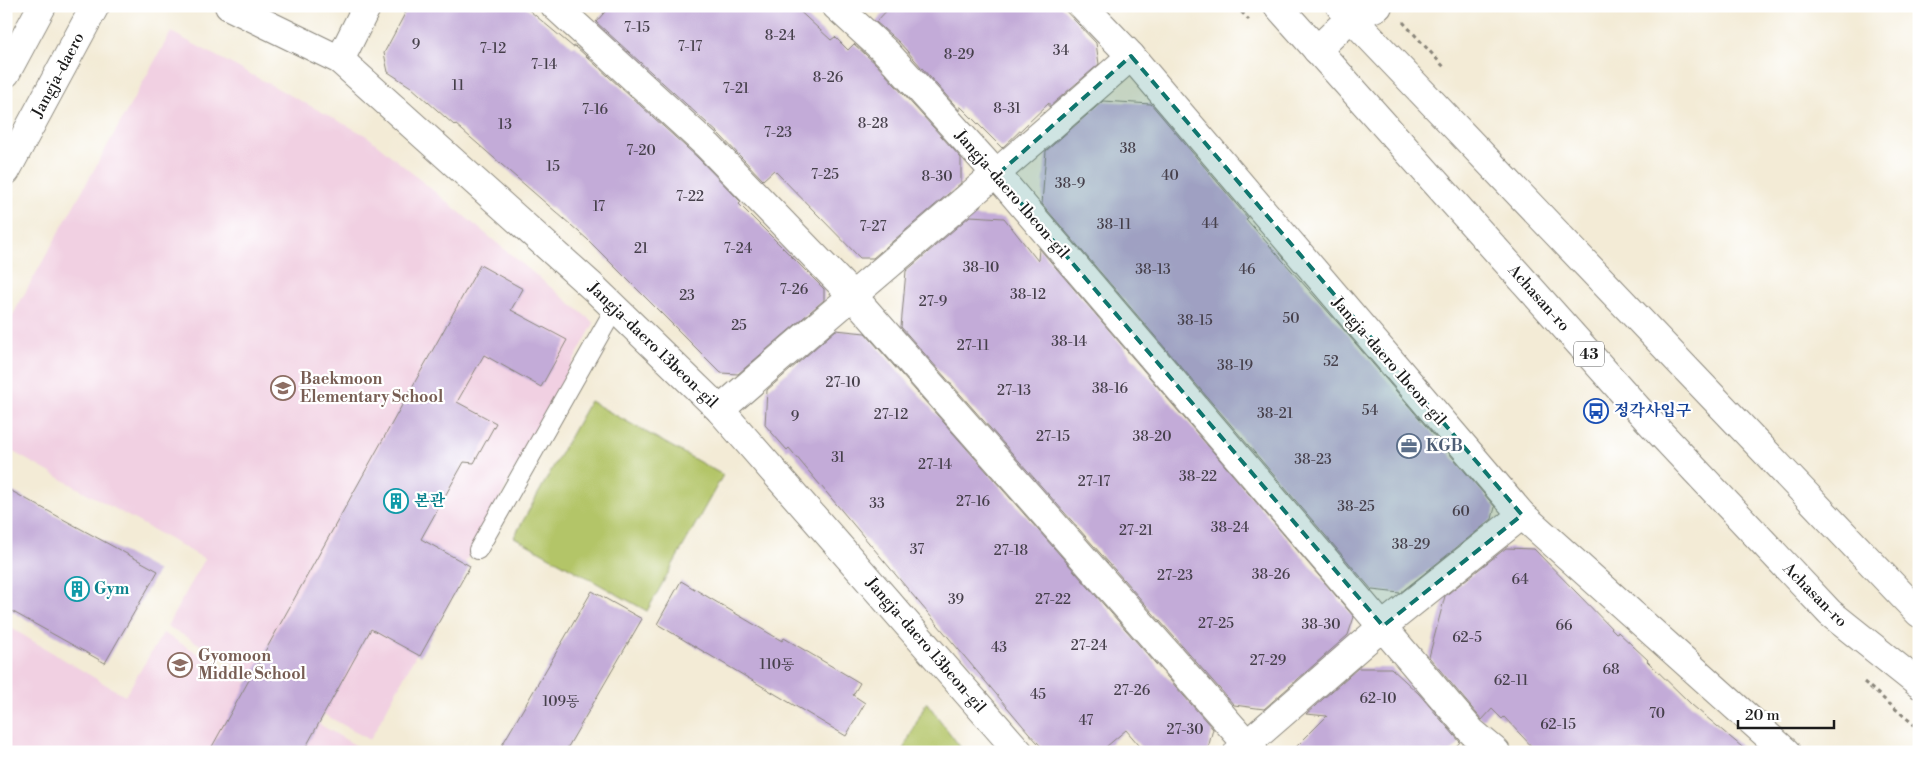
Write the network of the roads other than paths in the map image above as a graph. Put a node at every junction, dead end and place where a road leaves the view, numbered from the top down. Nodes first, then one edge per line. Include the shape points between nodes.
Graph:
1 (42, 6) edge
2 (95, 6) edge
3 (229, 6) edge
4 (366, 6) edge
5 (555, 6) edge
6 (836, 6) edge
7 (1083, 6) edge
8 (1278, 6) edge
9 (1378, 6) edge
10 (1346, 12) edge
11 (1318, 50) junction
12 (1131, 56) junction
13 (340, 60) junction
14 (6, 73) edge
15 (6, 171) edge
16 (997, 175) junction
17 (852, 295) junction
18 (615, 308) junction
19 (720, 410) junction
20 (1522, 515) junction
21 (478, 550) dead end
22 (1919, 613) edge
23 (1383, 626) junction
24 (1919, 684) edge
25 (1246, 749) edge
26 (1019, 752) edge
27 (1496, 752) edge
28 (1786, 752) edge

1 - 14 street
2 - 15 street, Jangja-daero
3 - 13 street, Jangja-daero 13beon-gil
4 - 13 street
5 - 17 street via 708,146
6 - 16 street, Jangja-daero 1beon-gil via 887,53
7 - 12 street, Jangja-daero 1beon-gil
8 - 11 street, Achasan-ro / 43
9 - 10 street
10 - 11 street via 1348,20
10 - 22 street
11 - 24 street, Achasan-ro / 43 via 1647,419 1830,613
12 - 16 street
12 - 20 street, Jangja-daero 1beon-gil
13 - 18 street, Jangja-daero 13beon-gil
16 - 17 street
16 - 23 street, Jangja-daero 1beon-gil
17 - 19 street
17 - 25 street
18 - 19 street, Jangja-daero 13beon-gil
18 - 21 lane
19 - 26 street, Jangja-daero 13beon-gil
20 - 23 street
20 - 28 street, Jangja-daero 1beon-gil
23 - 25 street
23 - 27 street, Jangja-daero 1beon-gil via 1472,732

